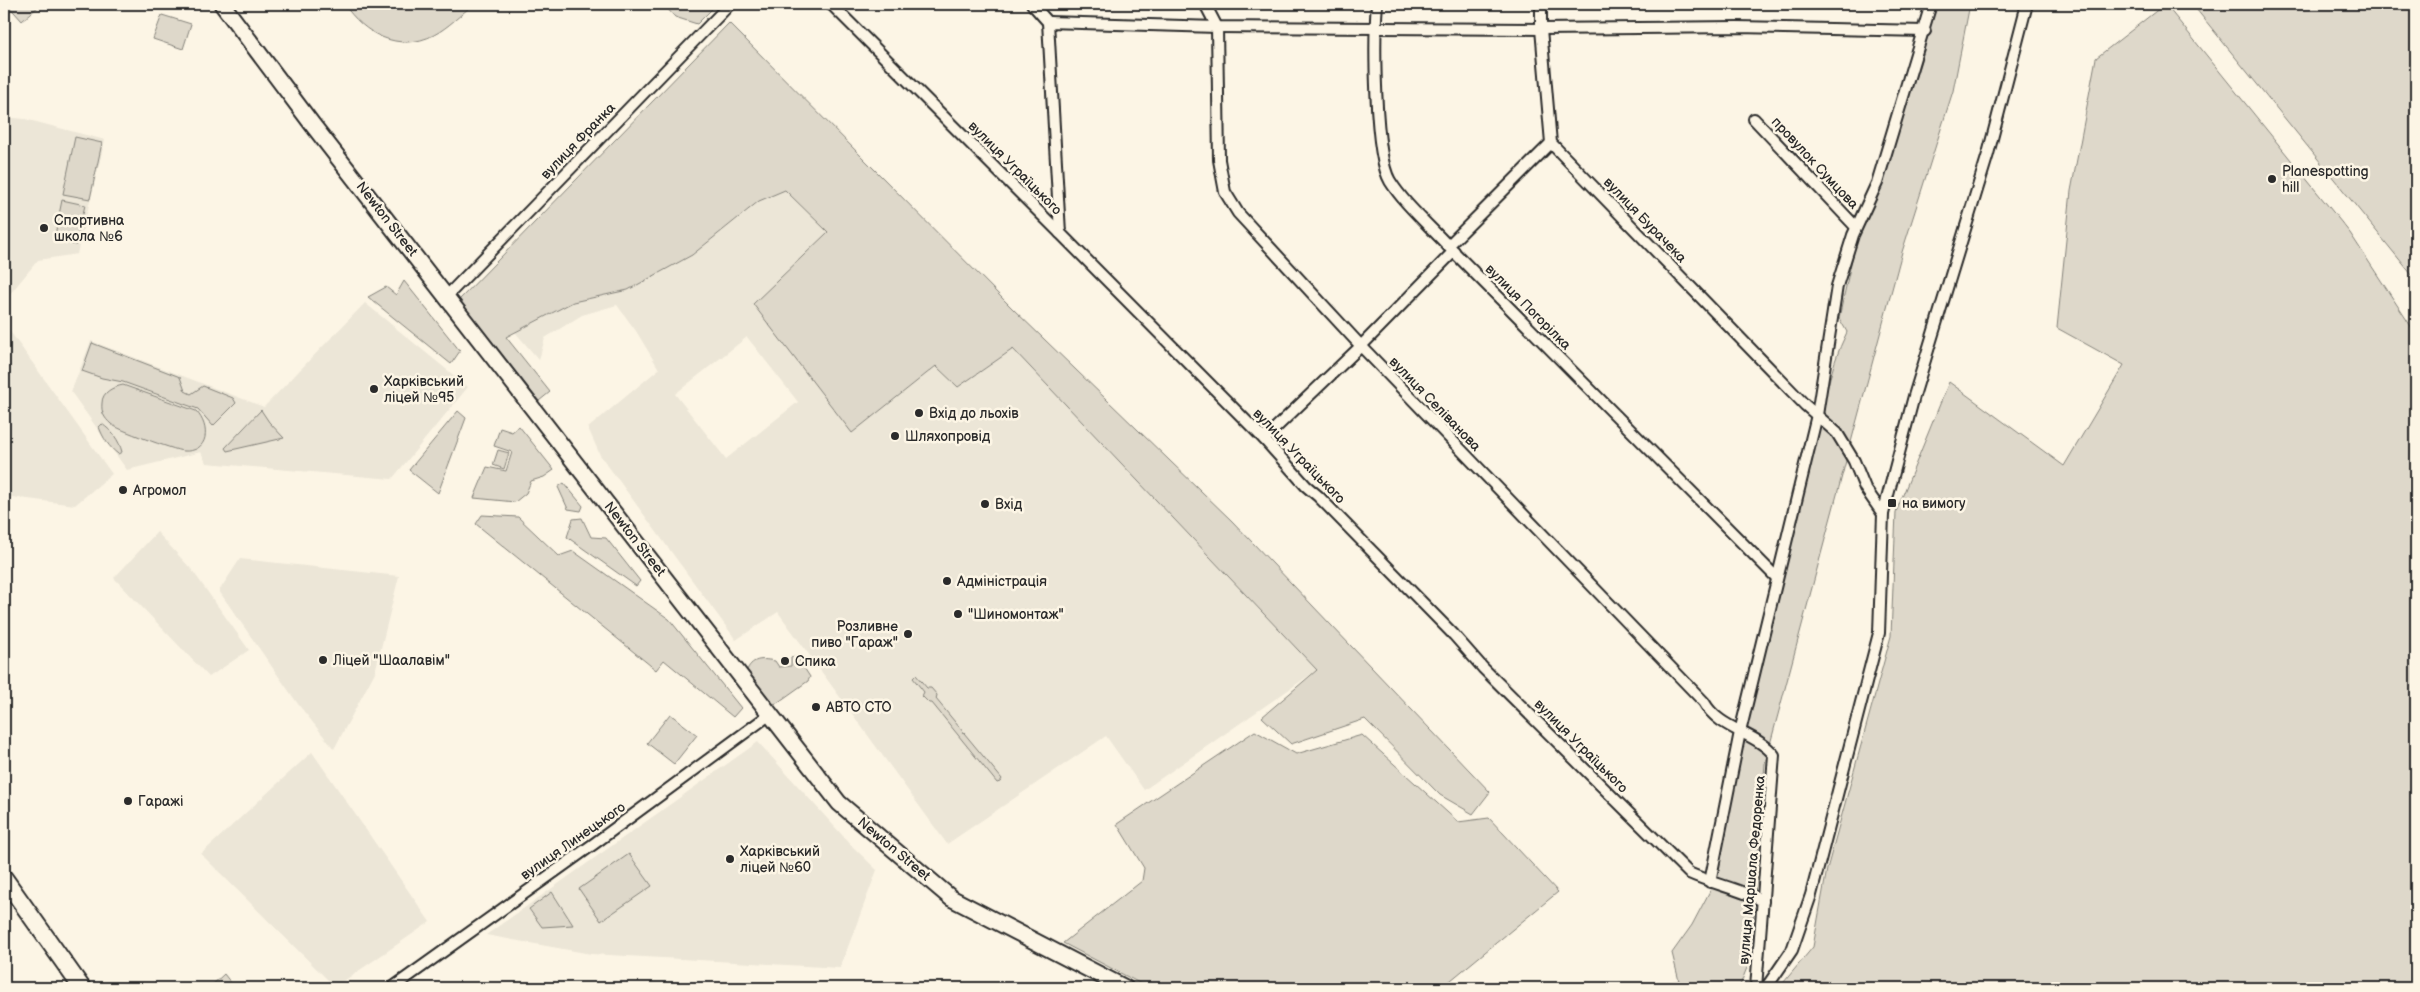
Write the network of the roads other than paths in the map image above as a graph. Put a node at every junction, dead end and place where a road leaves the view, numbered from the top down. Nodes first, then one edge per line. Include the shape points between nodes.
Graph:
1 (222, 4) edge
2 (730, 4) edge
3 (831, 4) edge
4 (1032, 4) edge
5 (1204, 4) edge
6 (1377, 4) edge
7 (1541, 4) edge
8 (1931, 4) edge
9 (2027, 4) edge
10 (1048, 22) junction
11 (1217, 27) junction
12 (1375, 27) junction
13 (1541, 30) junction
14 (1925, 31) junction
15 (1754, 118) dead end
16 (1551, 143) junction
17 (1856, 227) junction
18 (1060, 233) junction
19 (1451, 248) junction
20 (446, 297) junction
21 (1360, 346) junction
22 (1817, 415) junction
23 (1264, 439) junction
24 (1883, 514) junction
25 (1776, 577) junction
26 (769, 715) junction
27 (1740, 732) junction
28 (1774, 755) joint
29 (4, 878) edge
30 (1710, 882) junction
31 (1763, 901) junction
32 (82, 988) edge
33 (392, 988) edge
34 (1125, 988) edge
35 (1756, 988) edge
36 (1766, 988) edge

1 - 20 street, Newton Street
2 - 20 street, вулиця Франка
3 - 18 street, вулиця Уграїцького
4 - 10 street
5 - 11 street, вулиця Селіванова
6 - 12 street, вулиця Погорілка
7 - 13 street
8 - 14 street
9 - 24 street via 1988,154 1914,396
10 - 11 street
10 - 18 street
11 - 12 street
11 - 21 street, вулиця Селіванова via 1218,160 1225,192 1238,213
12 - 13 street
12 - 19 street, вулиця Погорілка via 1384,170 1412,208
13 - 14 street via 1737,27
13 - 16 street
14 - 17 street via 1877,183
15 - 17 street, провулок Сумцова
16 - 19 street
16 - 22 street, вулиця Бурачека
17 - 22 street via 1837,286
18 - 23 street, вулиця Уграїцького
19 - 21 street
19 - 25 street, вулиця Погорілка
20 - 26 street, Newton Street
21 - 23 street
21 - 27 street, вулиця Селіванова via 1704,702 1708,710
22 - 24 street, вулиця Бурачека via 1837,433 1865,488
22 - 25 street
23 - 30 street, вулиця Уграїцького via 1553,739 1688,873
24 - 36 street via 1879,633 1811,895 1792,950
25 - 27 street
26 - 33 street, вулиця Линецького
26 - 34 street, Newton Street via 839,803 951,898
27 - 28 street, вулиця Селіванова via 1768,747
27 - 30 street
28 - 31 street, вулиця Маршала Федоренка
29 - 32 main road
30 - 31 street, вулиця Уграїцького
31 - 35 street, вулиця Маршала Федоренка

